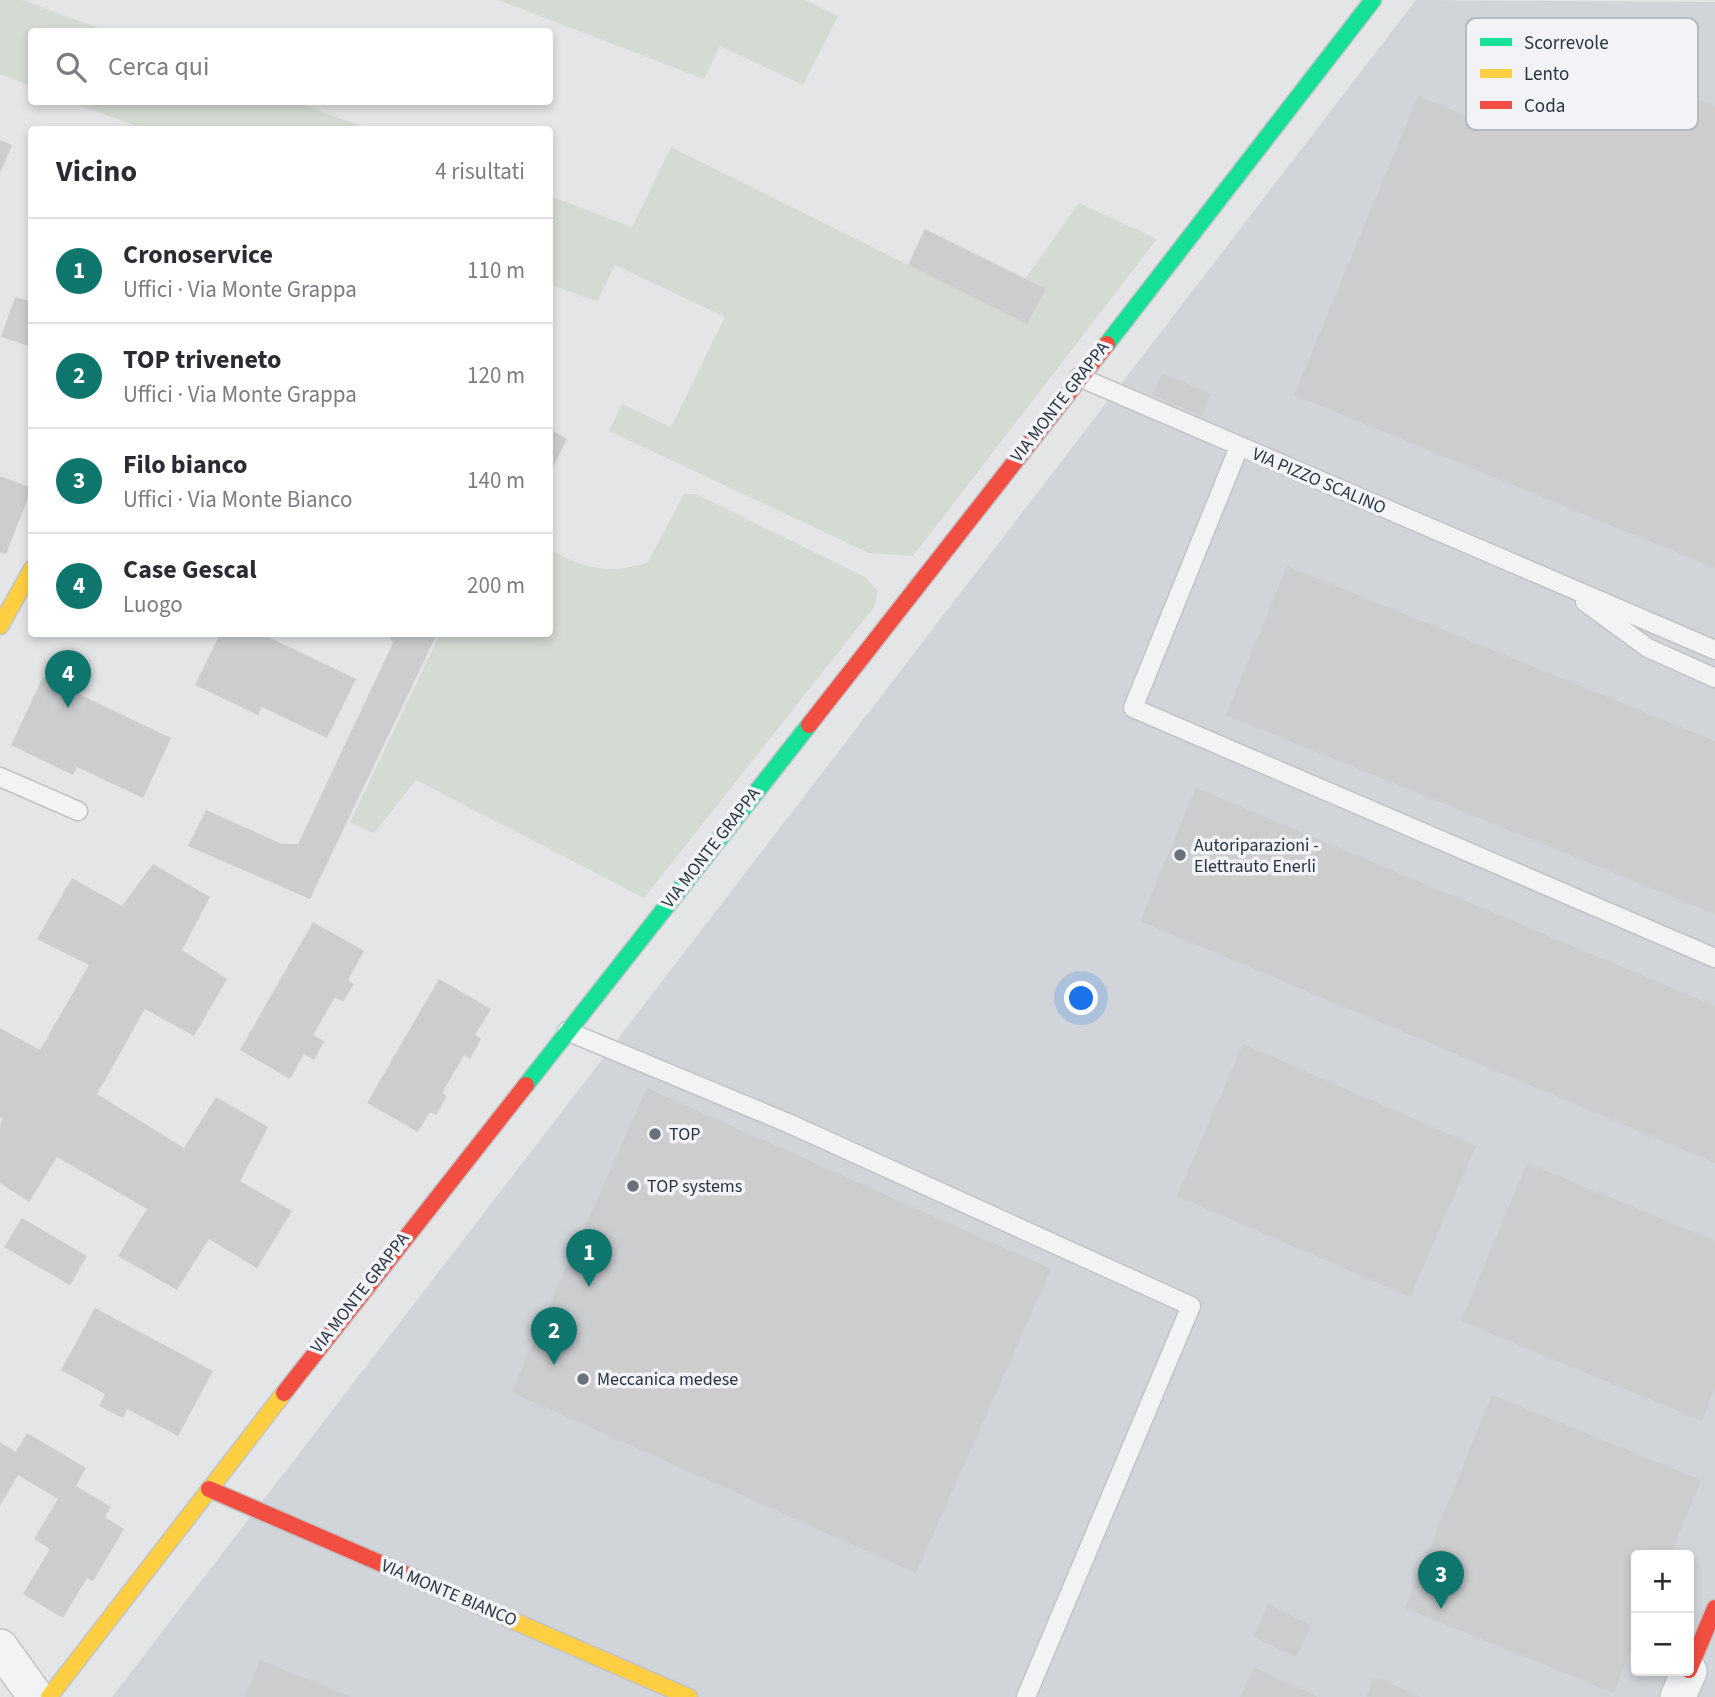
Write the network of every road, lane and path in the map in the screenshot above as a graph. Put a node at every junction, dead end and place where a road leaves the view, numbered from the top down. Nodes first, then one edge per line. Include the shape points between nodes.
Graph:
1 (1373, 0) edge
2 (1079, 377) junction
3 (1239, 447) junction
4 (28, 576) edge
5 (1560, 584) junction
6 (0, 626) edge
7 (1715, 650) edge
8 (1715, 678) edge
9 (0, 777) edge
10 (78, 811) dead end
11 (1715, 958) edge
12 (567, 1031) junction
13 (209, 1489) junction
14 (1715, 1608) edge
15 (0, 1647) edge
16 (1694, 1659) edge
17 (1687, 1676) edge
18 (36, 1697) edge
19 (49, 1697) edge
20 (689, 1697) edge
21 (1026, 1697) edge
22 (1678, 1697) edge

1 - 2 street, VIA MONTE GRAPPA
2 - 3 lane, VIA PIZZO SCALINO
2 - 12 street, VIA MONTE GRAPPA
3 - 5 lane, VIA PIZZO SCALINO
3 - 11 lane via 1133,708
4 - 6 street
5 - 7 lane, VIA PIZZO SCALINO
5 - 8 lane, VIA PIZZO SCALINO via 1648,648
9 - 10 lane
12 - 13 street, VIA MONTE GRAPPA
12 - 21 lane via 788,1123 1191,1306
13 - 19 street, VIA MONTE GRAPPA
13 - 20 street, VIA MONTE BIANCO
14 - 16 street
15 - 18 street
17 - 22 street

